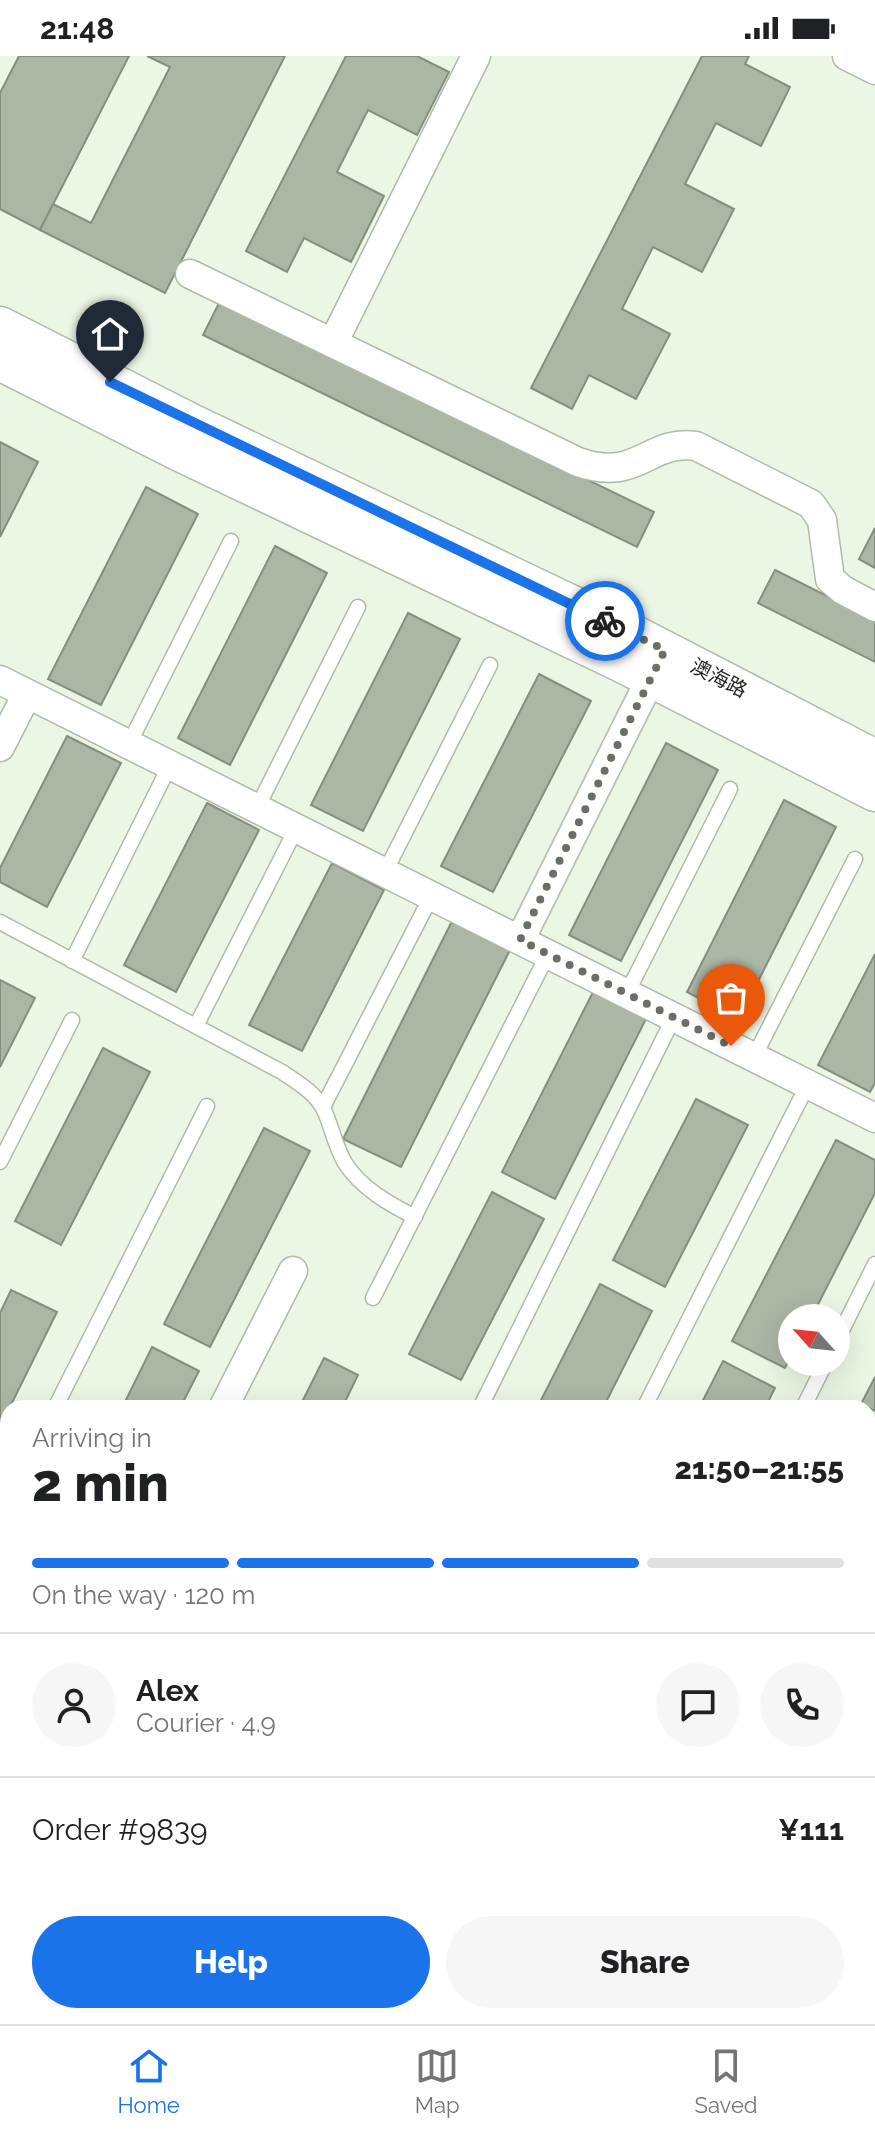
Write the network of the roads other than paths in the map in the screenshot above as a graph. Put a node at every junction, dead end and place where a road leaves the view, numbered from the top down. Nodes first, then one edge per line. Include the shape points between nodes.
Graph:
1 (476, 56) edge
2 (847, 56) edge
3 (875, 70) edge
4 (190, 274) dead end
5 (0, 326) edge
6 (333, 343) junction
7 (0, 361) edge
8 (231, 541) dead end
9 (358, 607) dead end
10 (875, 607) edge
11 (658, 664) junction
12 (490, 665) dead end
13 (0, 680) edge
14 (27, 694) junction
15 (129, 744) junction
16 (0, 747) edge
17 (875, 759) edge
18 (170, 765) junction
19 (730, 789) dead end
20 (875, 792) edge
21 (257, 808) junction
22 (297, 827) junction
23 (855, 859) dead end
24 (385, 872) junction
25 (432, 895) junction
26 (0, 922) edge
27 (520, 940) junction
28 (548, 954) junction
29 (72, 961) junction
30 (627, 993) junction
31 (674, 1017) junction
32 (72, 1020) dead end
33 (196, 1026) junction
34 (754, 1057) junction
35 (808, 1084) junction
36 (207, 1106) dead end
37 (323, 1107) junction
38 (875, 1118) edge
39 (0, 1162) edge
40 (415, 1217) junction
41 (875, 1264) edge
42 (293, 1271) dead end
43 (373, 1298) dead end
44 (850, 1314) edge
45 (819, 1376) edge
46 (59, 1400) edge
47 (227, 1400) edge
48 (484, 1400) edge
49 (648, 1400) edge
50 (807, 1400) edge

1 - 6 street
2 - 3 street
4 - 6 street
5 - 11 main road, 澳海路
6 - 10 street via 597,469 620,469 679,443 696,446 811,504 822,520 830,579
7 - 11 main road, 澳海路 via 178,451
8 - 15 lane
9 - 21 lane
11 - 17 main road, 澳海路
11 - 20 main road, 澳海路
11 - 27 street
12 - 24 lane
13 - 14 street
14 - 15 street
14 - 16 street
15 - 18 street
18 - 21 street
18 - 29 lane
19 - 30 lane
21 - 22 street
22 - 24 street
22 - 33 lane
23 - 34 lane
24 - 25 street
25 - 27 street
25 - 37 lane
26 - 29 lane
27 - 28 street
28 - 30 street
28 - 40 lane
29 - 33 lane
30 - 31 street
31 - 34 street
31 - 48 lane
32 - 39 lane
33 - 37 lane via 282,1072 307,1088
34 - 35 street
35 - 38 street
35 - 49 lane
36 - 46 lane
37 - 40 lane via 346,1165 367,1188
40 - 43 lane
41 - 44 lane
42 - 47 street
45 - 50 lane

